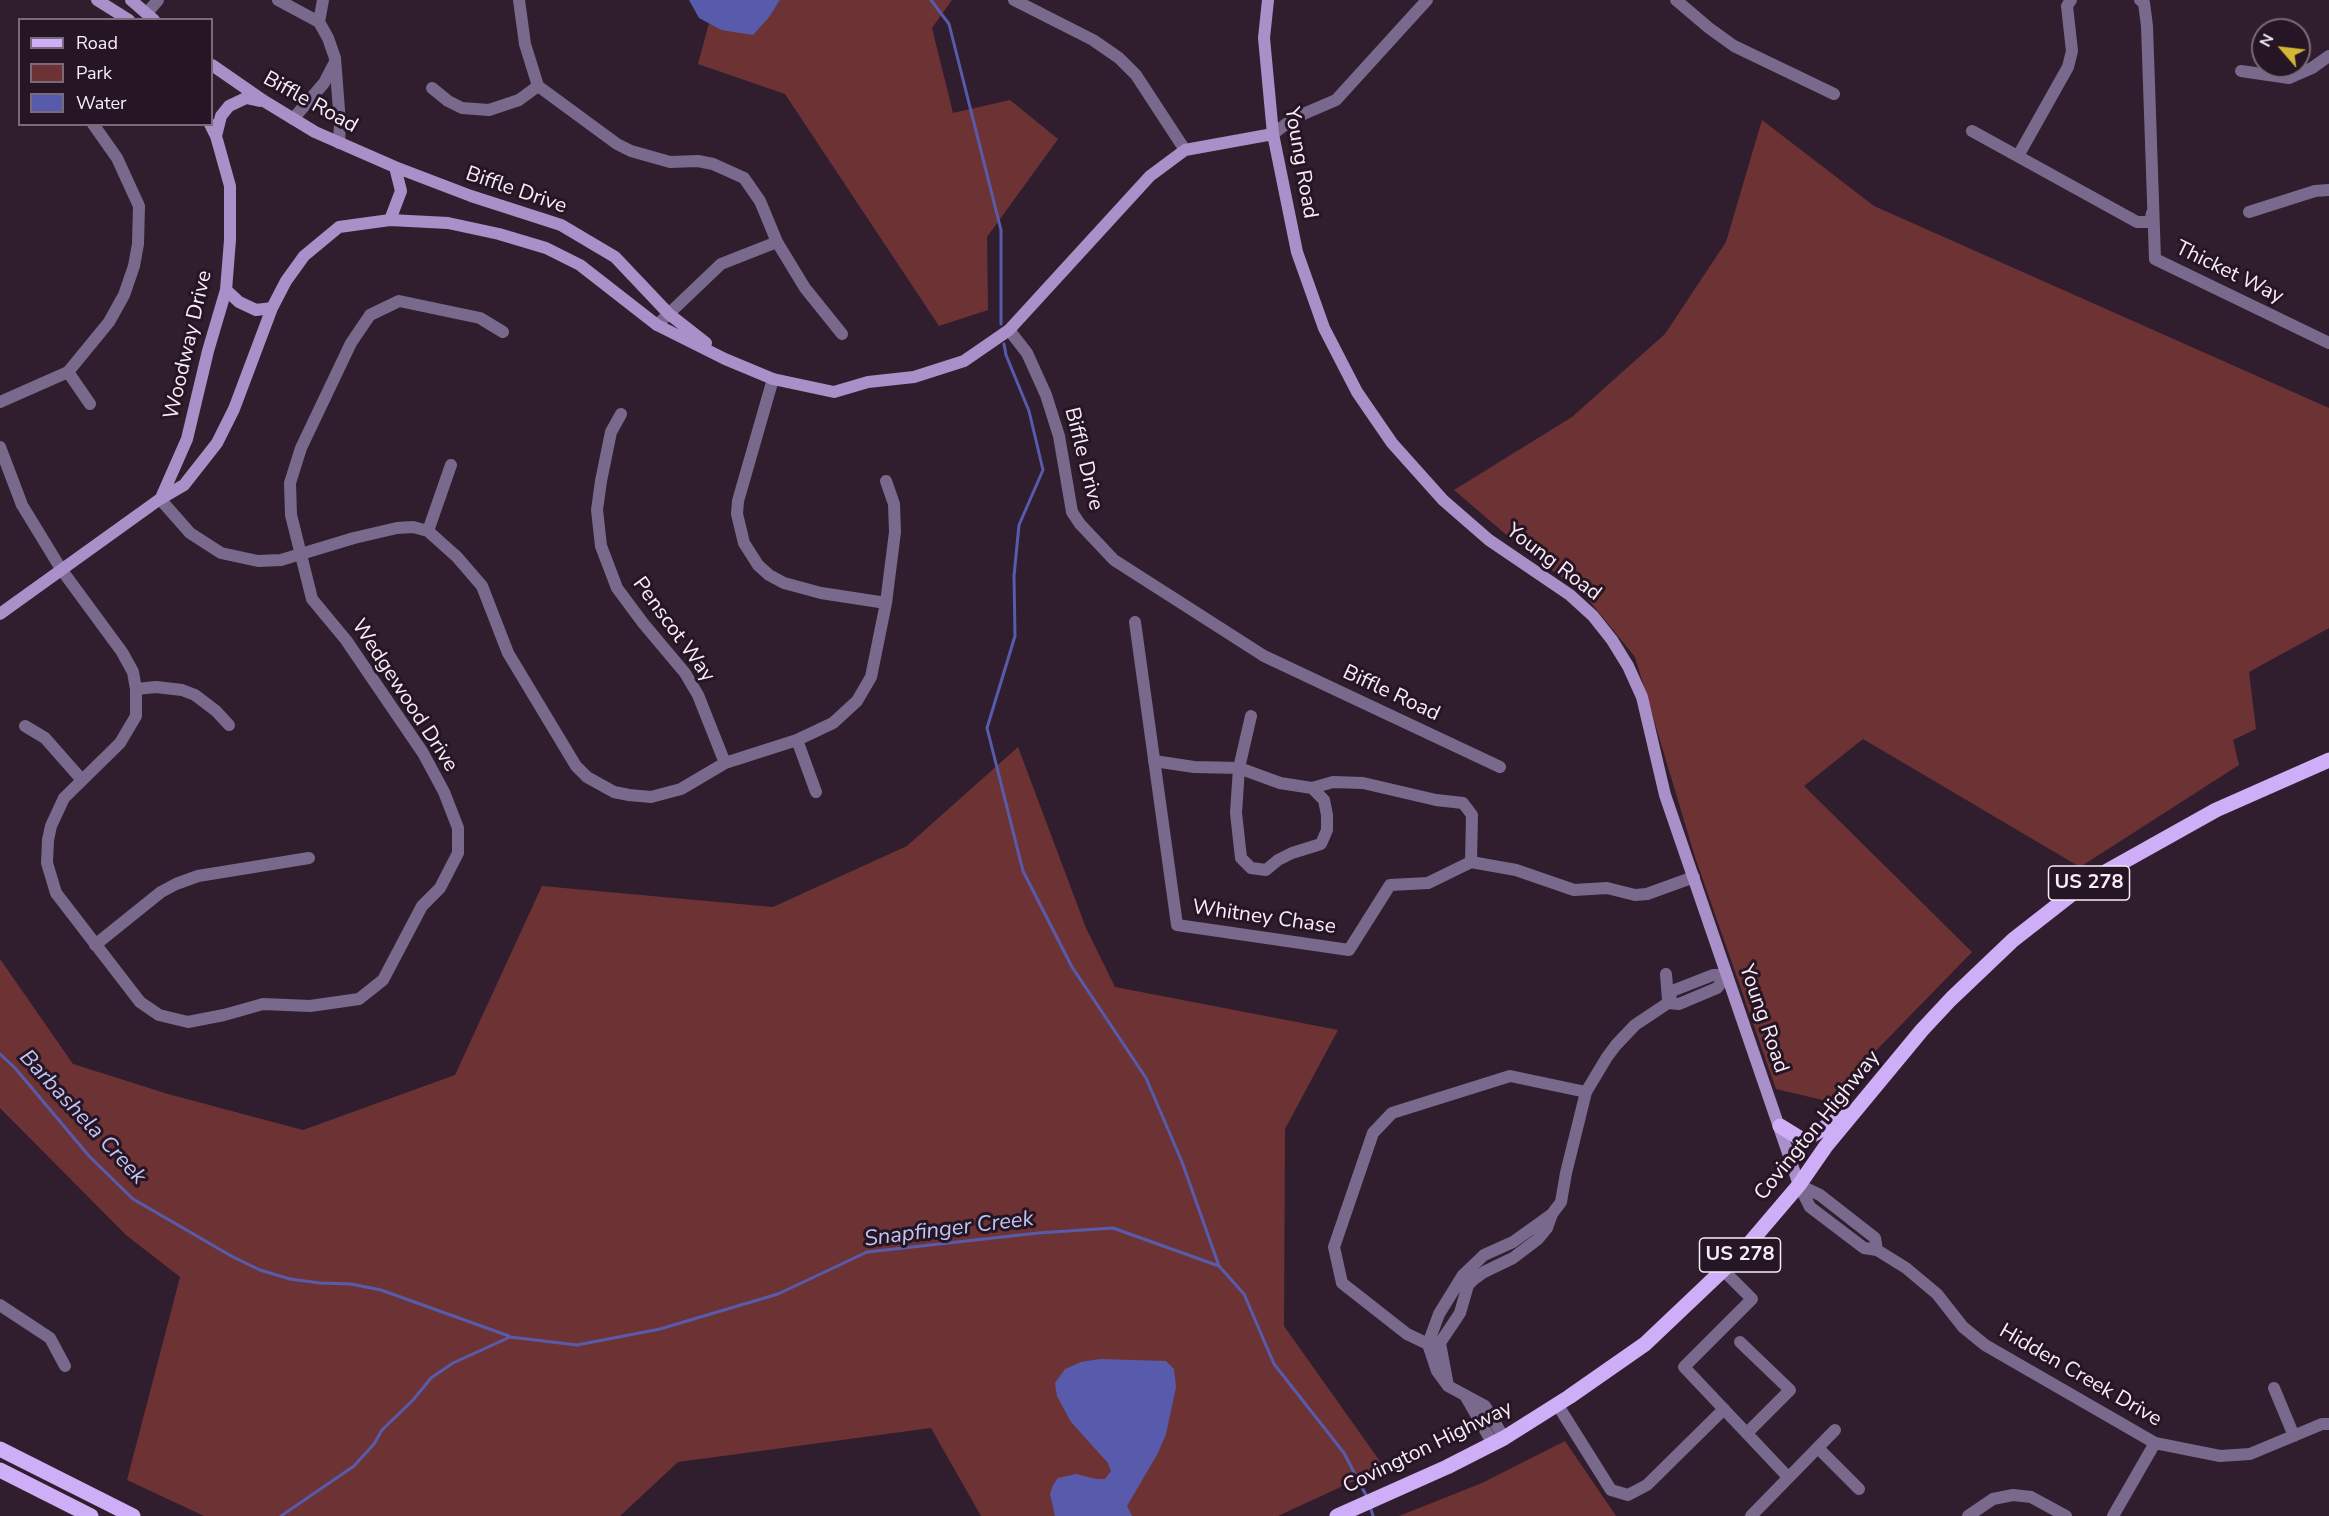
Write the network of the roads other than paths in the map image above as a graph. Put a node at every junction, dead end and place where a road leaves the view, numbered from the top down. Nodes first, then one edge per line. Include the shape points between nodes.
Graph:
1 (97, 0) edge
2 (131, 0) edge
3 (158, 0) edge
4 (278, 0) edge
5 (323, 0) edge
6 (519, 0) edge
7 (1014, 0) edge
8 (1268, 0) edge
9 (1427, 0) edge
10 (1676, 0) edge
11 (2071, 0) edge
12 (2140, 0) edge
13 (151, 16) edge
14 (126, 18) edge
15 (319, 22) junction
16 (2329, 56) edge
17 (335, 60) junction
18 (213, 66) edge
19 (2241, 71) dead end
20 (538, 86) junction
21 (432, 88) dead end
22 (1834, 94) dead end
23 (264, 101) junction
24 (293, 119) junction
25 (94, 126) edge
26 (211, 126) edge
27 (1972, 131) dead end
28 (1273, 134) junction
29 (216, 136) junction
30 (339, 143) junction
31 (1185, 150) junction
32 (2018, 156) junction
33 (394, 167) junction
34 (2329, 190) edge
35 (2153, 212) junction
36 (2249, 212) dead end
37 (390, 220) junction
38 (777, 242) junction
39 (226, 290) junction
40 (272, 308) junction
41 (669, 314) junction
42 (657, 325) junction
43 (1009, 330) junction
44 (503, 332) dead end
45 (842, 334) dead end
46 (2329, 343) edge
47 (725, 359) junction
48 (68, 372) junction
49 (773, 379) junction
50 (0, 402) edge
51 (90, 404) dead end
52 (621, 414) dead end
53 (0, 447) edge
54 (451, 465) dead end
55 (886, 481) dead end
56 (160, 499) junction
57 (428, 531) junction
58 (301, 554) junction
59 (61, 569) junction
60 (886, 603) junction
61 (0, 614) edge
62 (1135, 622) dead end
63 (1264, 656) joint
64 (136, 689) junction
65 (1251, 716) dead end
66 (229, 725) dead end
67 (25, 726) dead end
68 (797, 740) junction
69 (2329, 760) edge
70 (1154, 761) junction
71 (725, 763) junction
72 (1500, 767) dead end
73 (1239, 768) junction
74 (82, 780) junction
75 (1312, 788) junction
76 (816, 792) dead end
77 (309, 858) dead end
78 (1471, 862) junction
79 (1694, 877) junction
80 (95, 945) junction
81 (1666, 974) dead end
82 (1727, 975) junction
83 (1693, 982) junction
84 (1699, 996) junction
85 (1668, 1003) junction
86 (1586, 1092) junction
87 (1853, 1114) junction
88 (1780, 1126) junction
89 (1799, 1185) junction
90 (1724, 1271) junction
91 (0, 1305) edge
92 (1740, 1341) dead end
93 (1434, 1343) junction
94 (66, 1366) dead end
95 (2274, 1388) dead end
96 (1557, 1404) junction
97 (1724, 1409) junction
98 (2329, 1424) edge
99 (1835, 1431) dead end
100 (1747, 1433) junction
101 (2294, 1436) junction
102 (1499, 1441) junction
103 (2155, 1443) junction
104 (1818, 1448) junction
105 (0, 1449) edge
106 (0, 1470) edge
107 (1788, 1477) junction
108 (1859, 1489) dead end
109 (91, 1516) edge
110 (133, 1516) edge
111 (1337, 1516) edge
112 (1751, 1516) edge
113 (1968, 1516) edge
114 (2066, 1516) edge
115 (2113, 1516) edge

1 - 14 street
2 - 13 street
3 - 13 street
4 - 15 street
5 - 15 street
6 - 20 street via 525,44
7 - 31 street via 1093,40 1119,58 1136,75
8 - 28 street, Young Road via 1264,38
9 - 28 street via 1336,99 1294,118
10 - 22 street via 1734,46
11 - 32 street via 2067,6 2072,51 2068,67
12 - 35 street, Thicket Way via 2144,3 2147,27
15 - 17 street
16 - 19 street via 2289,78
17 - 24 street via 324,84
17 - 30 street
18 - 23 street, Biffle Road
20 - 21 street via 519,100 489,110 462,108
20 - 38 street via 631,151 670,162 713,164 744,178 760,201
23 - 24 street, Biffle Road
23 - 29 street via 237,101 221,116
24 - 30 street, Biffle Road
25 - 48 street via 117,158 139,206 138,244 124,295 110,322
26 - 29 street, Woodway Drive
27 - 32 street
28 - 31 street, Biffle Drive
28 - 79 street, Young Road via 1297,252 1316,310 1347,375 1392,443 1443,500 1489,540 1570,595 1612,640 1642,697 1665,795
29 - 39 street, Woodway Drive via 230,186
30 - 33 street, Biffle Road
31 - 43 street, Biffle Drive via 1149,176
32 - 35 street via 2138,222 2151,222
33 - 37 street via 400,191
33 - 41 street, Biffle Drive via 561,225 615,257
34 - 36 street via 2314,190
35 - 46 street, Thicket Way via 2155,259
37 - 40 street, Woodway Drive via 339,227 304,256
37 - 42 street, Biffle Drive via 447,223 546,248 580,265
38 - 41 street via 721,264
38 - 45 street via 804,288
39 - 40 street via 256,310
39 - 56 street, Woodway Drive via 187,439
40 - 56 street, Woodway Drive via 217,443 184,485
41 - 42 street
41 - 47 street, Biffle Drive
42 - 47 street, Biffle Drive
43 - 49 street, Biffle Drive via 964,361 914,377 868,382 834,392
43 - 63 street, Biffle Drive via 1027,353 1046,394 1059,436 1072,512 1080,524 1114,560
44 - 58 street, Wedgewood Drive via 480,318 399,301 370,315 351,343 301,448 290,483 291,515
47 - 49 street, Biffle Drive
48 - 50 street
48 - 51 street
49 - 60 street via 738,501 744,543 758,565 784,584
52 - 71 street, Penscot Way via 611,432 601,481 597,510 601,546 617,588 698,695
53 - 59 street, Wedgewood Drive via 21,505
54 - 57 street
55 - 60 street via 894,504 895,532
56 - 58 street via 190,533 221,553 258,561
56 - 59 street, Woodway Drive
57 - 58 street via 397,528
57 - 71 street via 482,586 508,653 576,766 587,777 614,792 651,796 681,789
58 - 80 street, Wedgewood Drive via 312,599 353,650 423,753 444,792 458,828 458,853 448,873 422,906 382,980 359,999 310,1006 263,1004 180,1022 159,1015 140,1002
59 - 61 street, Woodway Drive
59 - 64 street, Wedgewood Drive via 122,652 133,672
60 - 68 street via 871,677 857,701 833,723
62 - 70 street, Whitney Chase
63 - 72 street, Biffle Road
64 - 66 street via 156,687 189,693
64 - 74 street, Wedgewood Drive via 136,716 120,743
65 - 73 street
67 - 74 street via 45,738
68 - 71 street
68 - 76 street
69 - 87 main road, Covington Highway / US 278 via 2216,810 2077,890 2013,940 1951,999
70 - 73 street
70 - 78 street, Whitney Chase via 1177,925 1349,950 1390,885 1428,883
73 - 75 street via 1280,783
73 - 75 street via 1236,813 1241,858 1251,868 1266,870 1292,853 1321,844 1327,815 1324,800
74 - 80 street, Wedgewood Drive via 64,798 51,826 47,863 56,893
75 - 78 street via 1333,782 1363,783 1463,803 1472,815
77 - 80 street via 198,876 177,884 160,892
78 - 79 street via 1516,870 1574,890 1607,888 1635,895
79 - 82 street, Young Road
81 - 85 street
82 - 83 street
82 - 84 street via 1717,988
82 - 88 street, Young Road
83 - 84 street
83 - 85 street via 1672,991
84 - 85 street via 1679,1004
85 - 86 street via 1635,1025 1616,1045
86 - 93 street via 1561,1202 1552,1214 1513,1242 1484,1255 1462,1275 1439,1314
86 - 93 street via 1510,1076 1392,1113 1372,1132 1334,1247 1342,1282 1407,1334
87 - 88 main road via 1848,1113 1806,1139
87 - 89 main road, Covington Highway / US 278
88 - 89 street, Young Road
89 - 90 main road, Covington Highway / US 278
89 - 103 street, Hidden Creek Drive via 1820,1195 1875,1238 1877,1250 1937,1294 1963,1327 1985,1346
90 - 96 main road, Covington Highway / US 278 via 1645,1344
90 - 97 street via 1752,1299 1684,1367
91 - 94 street via 50,1338
92 - 100 street via 1790,1390
93 - 102 street via 1437,1371 1448,1386 1485,1406
95 - 101 street
96 - 97 street via 1611,1490 1628,1495 1647,1485
96 - 102 main road, Covington Highway / US 278
97 - 100 street
98 - 101 street, Hidden Creek Drive
99 - 104 street
100 - 107 street
101 - 103 street, Hidden Creek Drive via 2250,1454 2220,1456
102 - 111 main road, Covington Highway / US 278
103 - 115 street
104 - 107 street
104 - 108 street
105 - 110 main road
106 - 109 main road
107 - 112 street
113 - 114 street via 1993,1499 2013,1496 2031,1497

